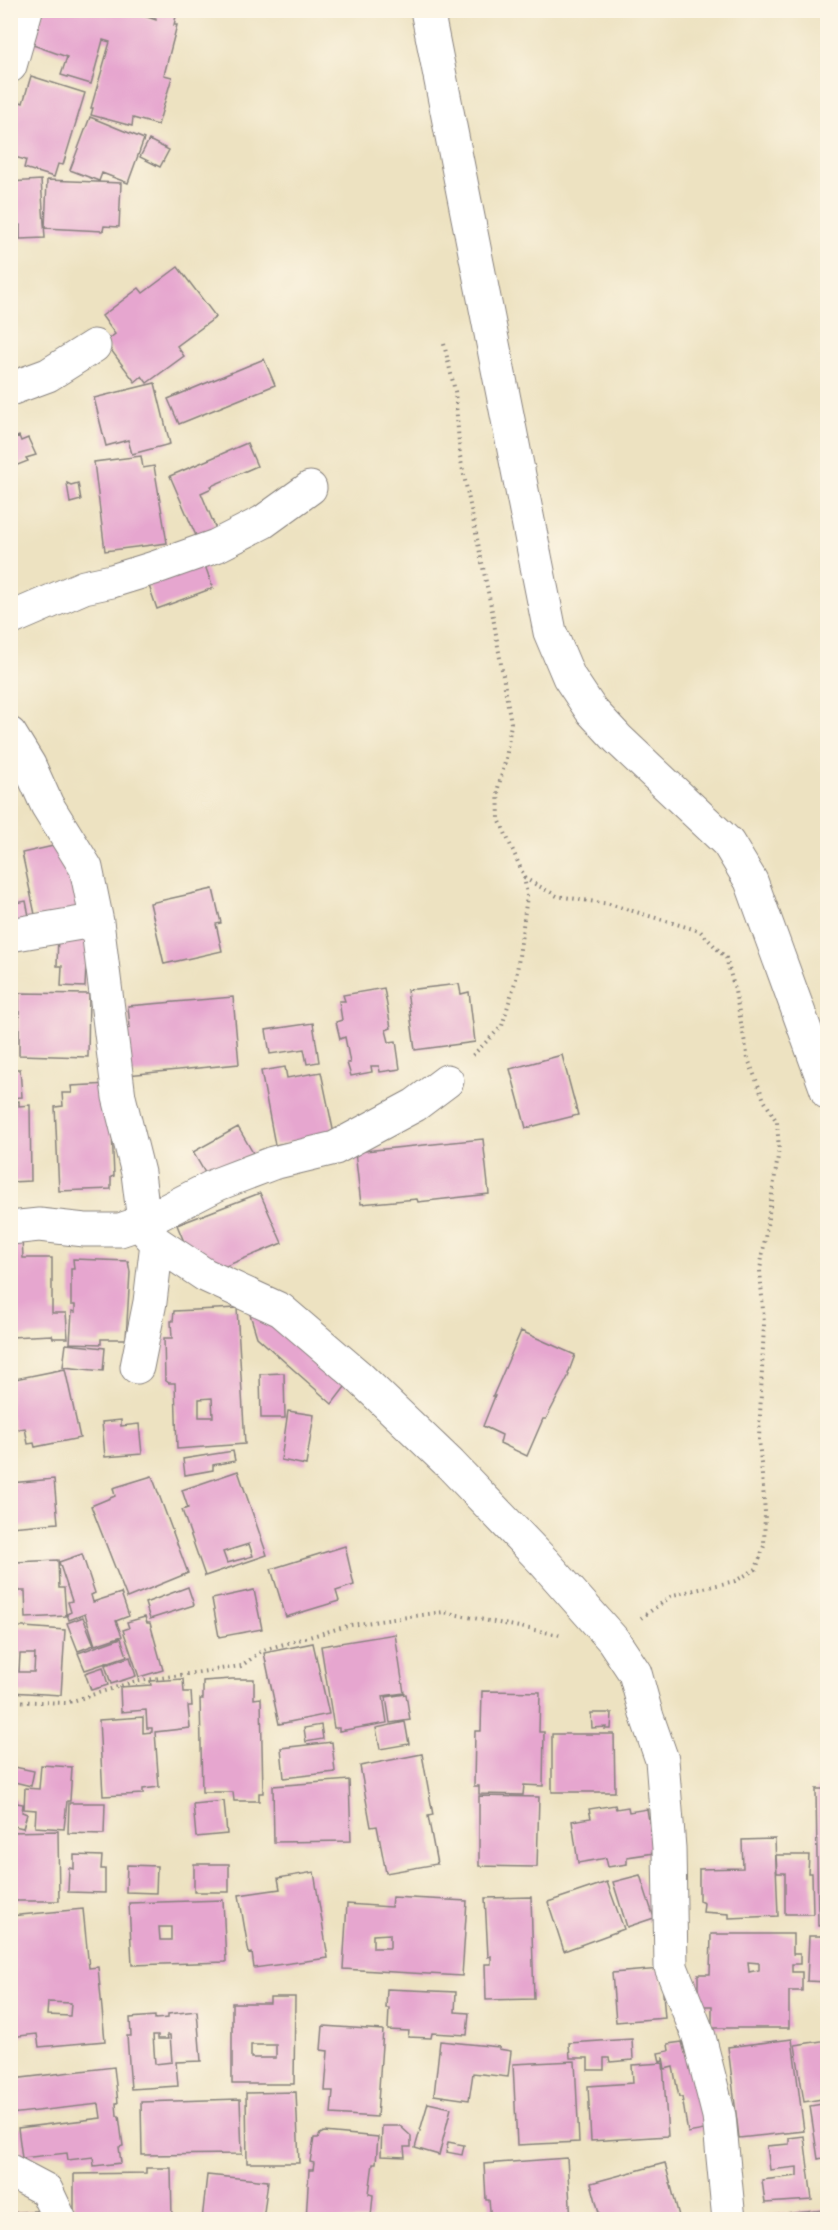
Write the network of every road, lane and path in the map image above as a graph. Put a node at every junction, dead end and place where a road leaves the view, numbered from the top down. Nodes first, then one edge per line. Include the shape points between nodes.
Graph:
1 (26, 10) edge
2 (427, 10) edge
3 (10, 66) edge
4 (444, 344) dead end
5 (94, 345) dead end
6 (10, 388) edge
7 (310, 488) dead end
8 (10, 619) edge
9 (10, 734) edge
10 (524, 878) junction
11 (97, 922) junction
12 (10, 935) edge
13 (447, 1081) joint
14 (828, 1093) edge
15 (10, 1228) edge
16 (150, 1232) junction
17 (137, 1367) dead end
18 (599, 1624) junction
19 (635, 1673) junction
20 (10, 1701) edge
21 (10, 2171) edge
22 (60, 2220) edge
23 (729, 2220) edge

1 - 3 street
2 - 14 street via 550,632 569,677 591,710 728,843 751,881
4 - 10 path via 455,391 460,456 511,723 498,789 498,819
5 - 6 street via 48,375
7 - 8 street via 263,522 216,546 144,572 84,586
9 - 11 street via 86,868
10 - 13 path via 527,897 522,941 516,980 502,1026
10 - 19 path via 556,897 609,904 700,931 726,957 748,1059 777,1122 779,1150 760,1270 764,1324 759,1439 764,1546 756,1569 735,1581 673,1595 641,1617 645,1630
11 - 12 street
11 - 16 street via 119,1097
13 - 16 street via 415,1105 335,1148 273,1163 218,1184
15 - 16 street via 39,1225
16 - 17 street via 150,1302
16 - 18 street via 205,1275 280,1310 357,1376 450,1464
18 - 19 street
18 - 20 path via 563,1635 443,1612 351,1625 263,1650 241,1666 133,1682 66,1703
19 - 23 street via 662,1760 669,1848 671,1967 699,2037 719,2116
21 - 22 street via 46,2190

